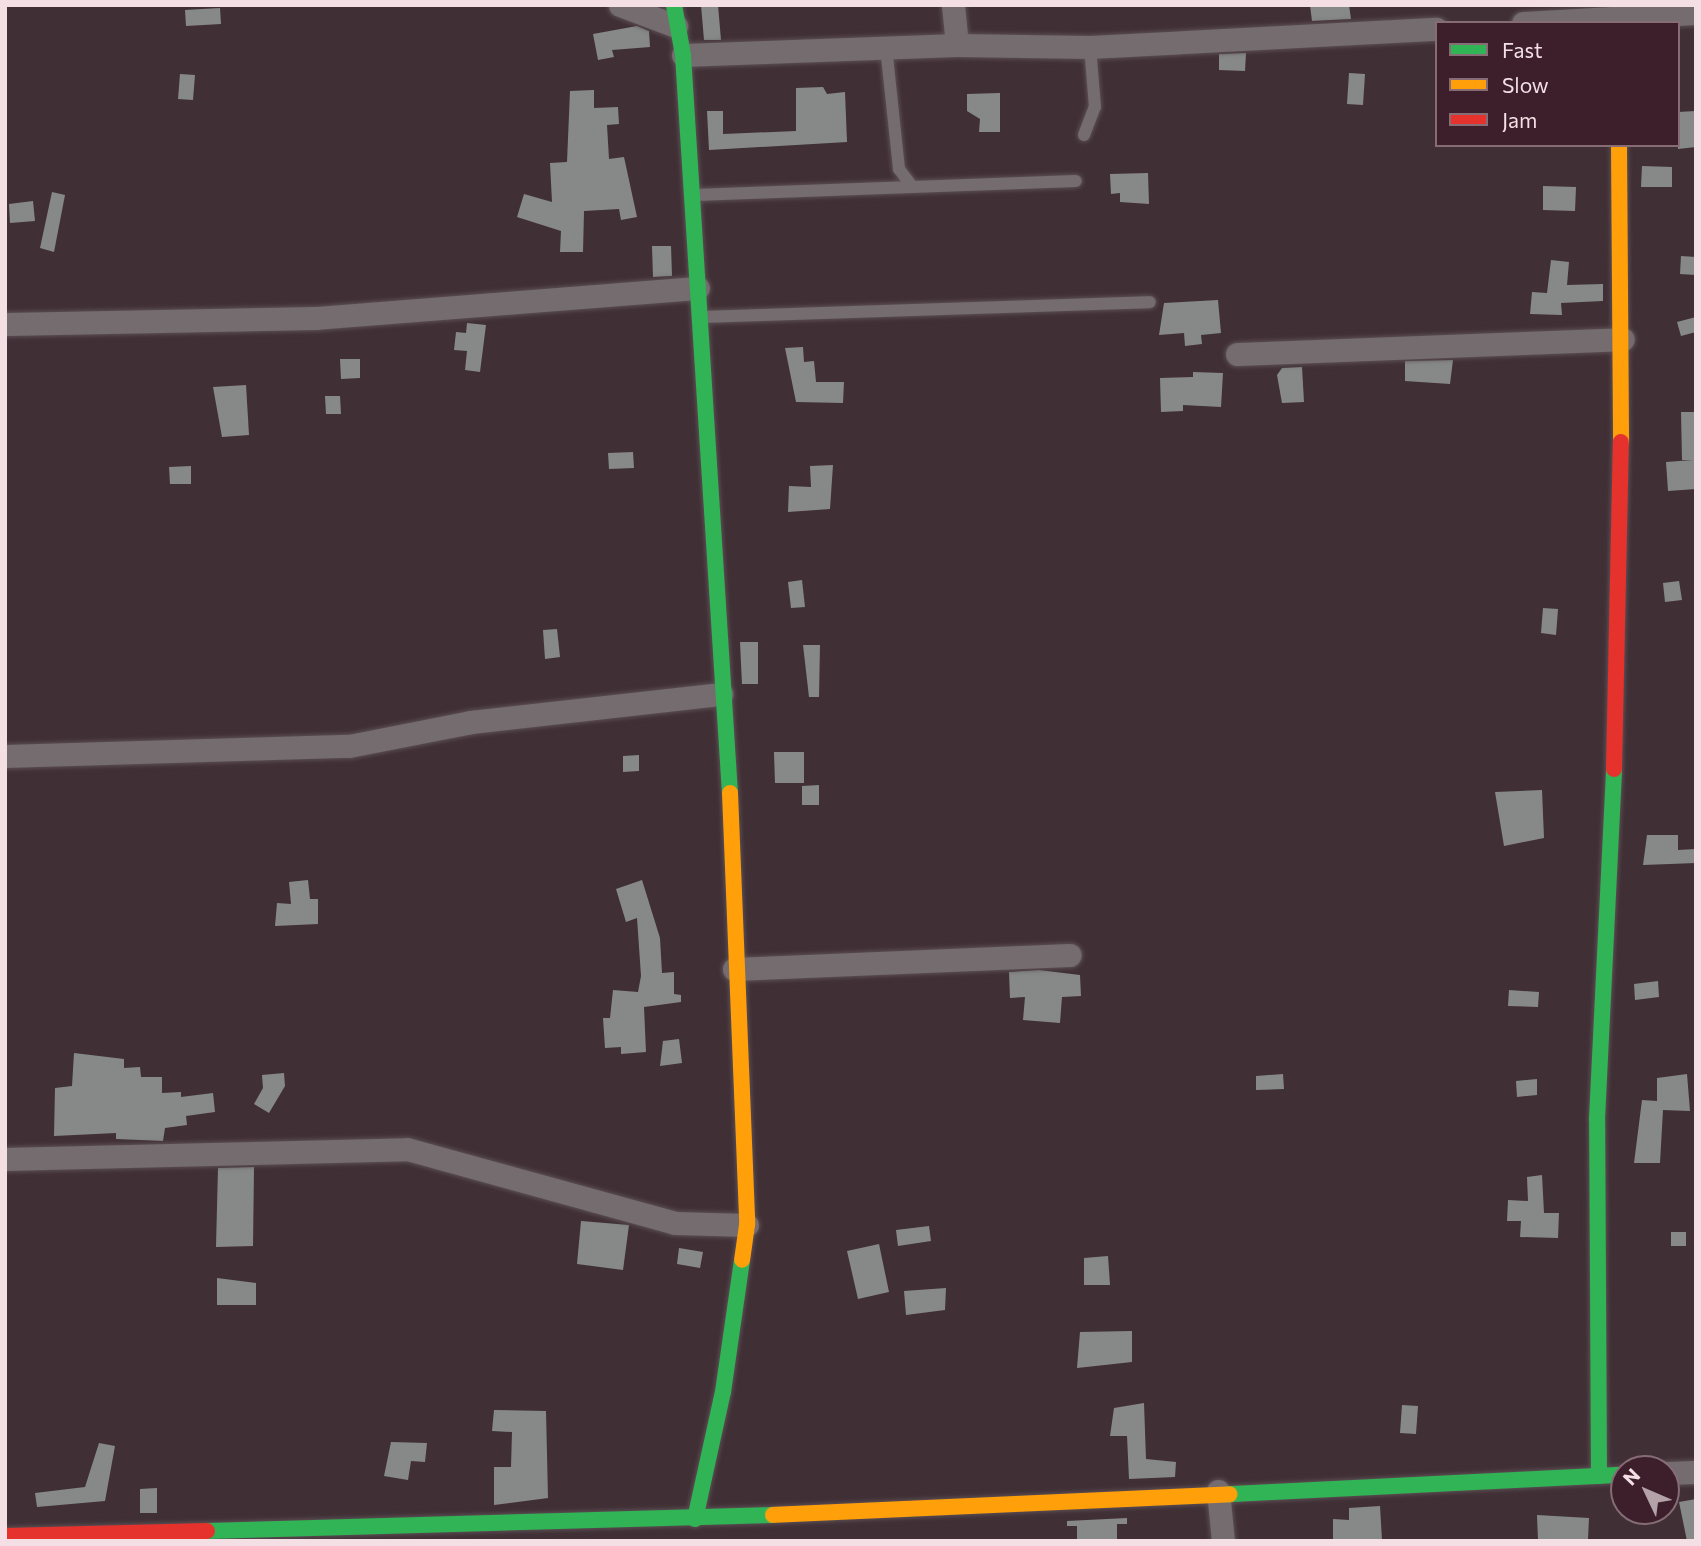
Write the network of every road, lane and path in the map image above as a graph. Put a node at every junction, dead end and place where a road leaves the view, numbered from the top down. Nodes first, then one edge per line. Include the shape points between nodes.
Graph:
1 (620, 5) edge
2 (953, 5) edge
3 (1696, 13) edge
4 (1620, 14) edge
5 (675, 16) edge
6 (1545, 21) edge
7 (1435, 29) edge
8 (957, 45) junction
9 (886, 47) junction
10 (1090, 47) junction
11 (683, 55) junction
12 (1084, 135) dead end
13 (1619, 147) edge
14 (1076, 181) dead end
15 (912, 186) junction
16 (690, 195) junction
17 (698, 288) junction
18 (1150, 302) dead end
19 (699, 317) junction
20 (5, 324) edge
21 (1623, 340) junction
22 (1237, 354) dead end
23 (721, 694) junction
24 (5, 756) edge
25 (1070, 955) dead end
26 (734, 969) junction
27 (5, 1160) edge
28 (747, 1225) junction
29 (1599, 1476) junction
30 (1610, 1476) edge
31 (1218, 1491) junction
32 (695, 1519) junction
33 (5, 1536) edge
34 (1223, 1541) edge

1 - 5 street
2 - 8 street
3 - 4 street
4 - 6 street
5 - 11 street
7 - 10 street
8 - 9 street
8 - 10 street
9 - 11 street
9 - 15 lane via 899,169
10 - 12 lane via 1095,107
11 - 16 street
13 - 21 street
14 - 15 lane
15 - 16 lane
16 - 17 street
17 - 19 street
17 - 20 street via 316,318
18 - 19 lane
19 - 23 street
21 - 22 street
21 - 29 street via 1615,743 1597,1119
23 - 24 street via 471,722 349,746
23 - 26 street via 734,855
25 - 26 street
26 - 28 street
27 - 28 street via 407,1149 675,1223
28 - 32 street via 723,1392
29 - 30 street
29 - 31 street
31 - 32 street
31 - 34 street
32 - 33 street

